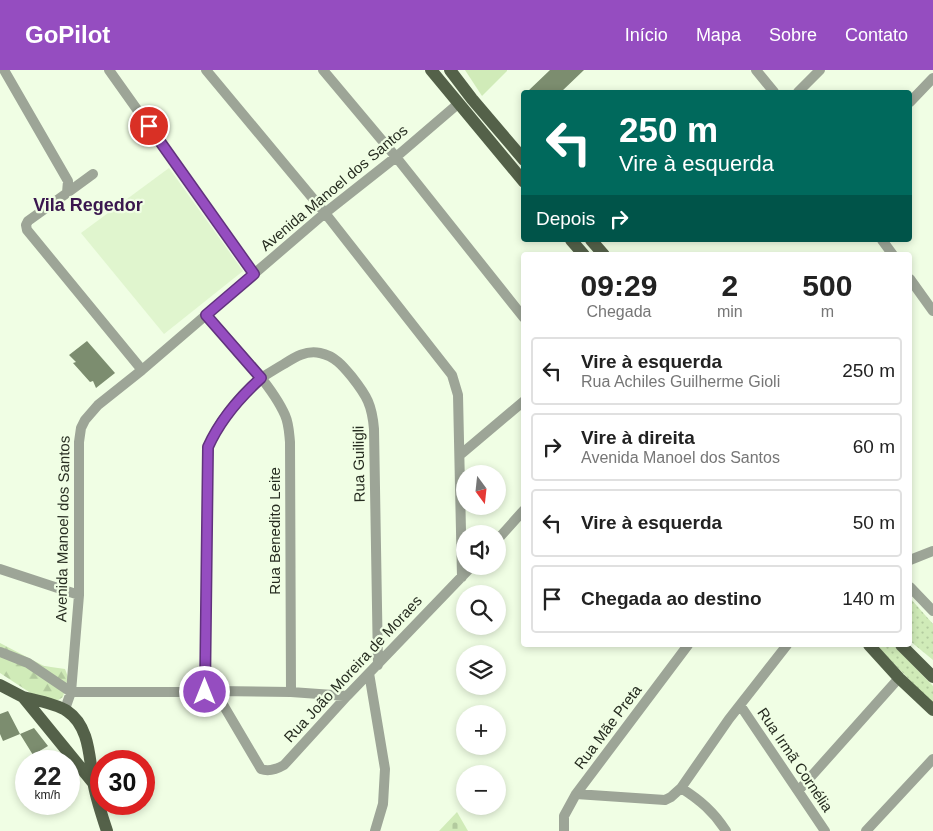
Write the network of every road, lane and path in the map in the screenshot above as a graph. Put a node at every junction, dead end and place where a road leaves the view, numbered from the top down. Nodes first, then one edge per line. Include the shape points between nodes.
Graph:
1 (4, 70) edge
2 (109, 70) edge
3 (206, 70) edge
4 (323, 70) edge
5 (430, 70) edge
6 (756, 70) edge
7 (820, 70) edge
8 (454, 73) edge
9 (933, 78) edge
10 (772, 90) edge
11 (800, 90) edge
12 (912, 100) edge
13 (459, 103) junction
14 (521, 156) edge
15 (396, 157) junction
16 (93, 174) dead end
17 (521, 178) edge
18 (67, 193) junction
19 (325, 213) junction
20 (573, 242) edge
21 (593, 242) edge
22 (581, 252) edge
23 (601, 252) edge
24 (254, 274) junction
25 (912, 282) edge
26 (933, 311) edge
27 (521, 314) edge
28 (206, 315) junction
29 (142, 370) junction
30 (261, 378) junction
31 (521, 404) edge
32 (460, 455) junction
33 (521, 513) edge
34 (506, 529) edge
35 (933, 550) edge
36 (912, 559) edge
37 (0, 569) edge
38 (462, 577) joint
39 (912, 589) edge
40 (79, 595) junction
41 (933, 611) edge
42 (686, 647) edge
43 (784, 647) edge
44 (871, 647) edge
45 (903, 647) edge
46 (0, 652) edge
47 (378, 665) junction
48 (369, 673) junction
49 (931, 673) edge
50 (899, 678) junction
51 (0, 686) edge
52 (71, 692) junction
53 (210, 692) junction
54 (291, 692) junction
55 (23, 696) junction
56 (347, 696) junction
57 (740, 705) junction
58 (65, 709) junction
59 (933, 710) edge
60 (47, 727) junction
61 (86, 740) junction
62 (66, 750) edge
63 (80, 750) edge
64 (933, 759) edge
65 (90, 762) edge
66 (80, 767) edge
67 (90, 779) edge
68 (681, 788) junction
69 (799, 790) junction
70 (576, 794) junction
71 (103, 815) edge
72 (107, 831) edge
73 (375, 831) edge
74 (564, 831) edge
75 (726, 831) edge
76 (825, 831) edge
77 (866, 831) edge

1 - 18 street via 68,181
2 - 24 street
3 - 19 street
4 - 15 street
5 - 13 main road
6 - 10 street
7 - 11 street
8 - 14 main road
9 - 12 street
13 - 15 street, Avenida Manoel dos Santos
13 - 17 main road
15 - 19 street, Avenida Manoel dos Santos
15 - 27 street
16 - 18 street
18 - 29 street via 28,221 27,230
19 - 24 street, Avenida Manoel dos Santos
19 - 32 street via 452,375 458,395
20 - 22 main road
21 - 23 main road
24 - 28 street, Avenida Manoel dos Santos
25 - 26 street
28 - 29 street, Avenida Manoel dos Santos
28 - 30 street, Rua Benedito Leite
29 - 40 street, Avenida Manoel dos Santos via 98,405 81,428
30 - 47 street, Rua Guiligli via 296,356 319,352 342,364 368,399 374,429
30 - 53 street, Rua Guiligli via 224,418 208,447
30 - 54 street, Rua Benedito Leite via 285,415 290,442
31 - 32 street
32 - 38 street
33 - 34 street
35 - 36 street
37 - 40 street
38 - 47 street, Rua João Moreira de Moraes
39 - 41 street
40 - 52 street, Avenida Manoel dos Santos
42 - 70 street, Rua Mãe Preta
43 - 57 street
44 - 50 main road
45 - 49 main road
46 - 52 street via 28,663
47 - 48 street, Rua João Moreira de Moraes
48 - 56 street, Rua João Moreira de Moraes
48 - 73 street via 385,769 383,804
50 - 59 main road
50 - 69 street
51 - 55 main road
52 - 53 street
52 - 58 street, Avenida Manoel dos Santos
53 - 54 street
53 - 56 street, Rua João Moreira de Moraes via 261,769 271,770 284,765
54 - 56 street
55 - 58 main road
55 - 60 main road
57 - 68 street
57 - 69 street, Rua Irmã Cornélia
58 - 60 main road via 55,711
58 - 61 main road via 76,718
60 - 62 main road
61 - 63 main road
61 - 65 main road
64 - 77 street
66 - 67 main road
68 - 70 street via 665,800
68 - 75 street via 711,810
69 - 76 street, Rua Irmã Cornélia
70 - 74 street, Rua Mãe Preta via 564,816
71 - 72 main road

